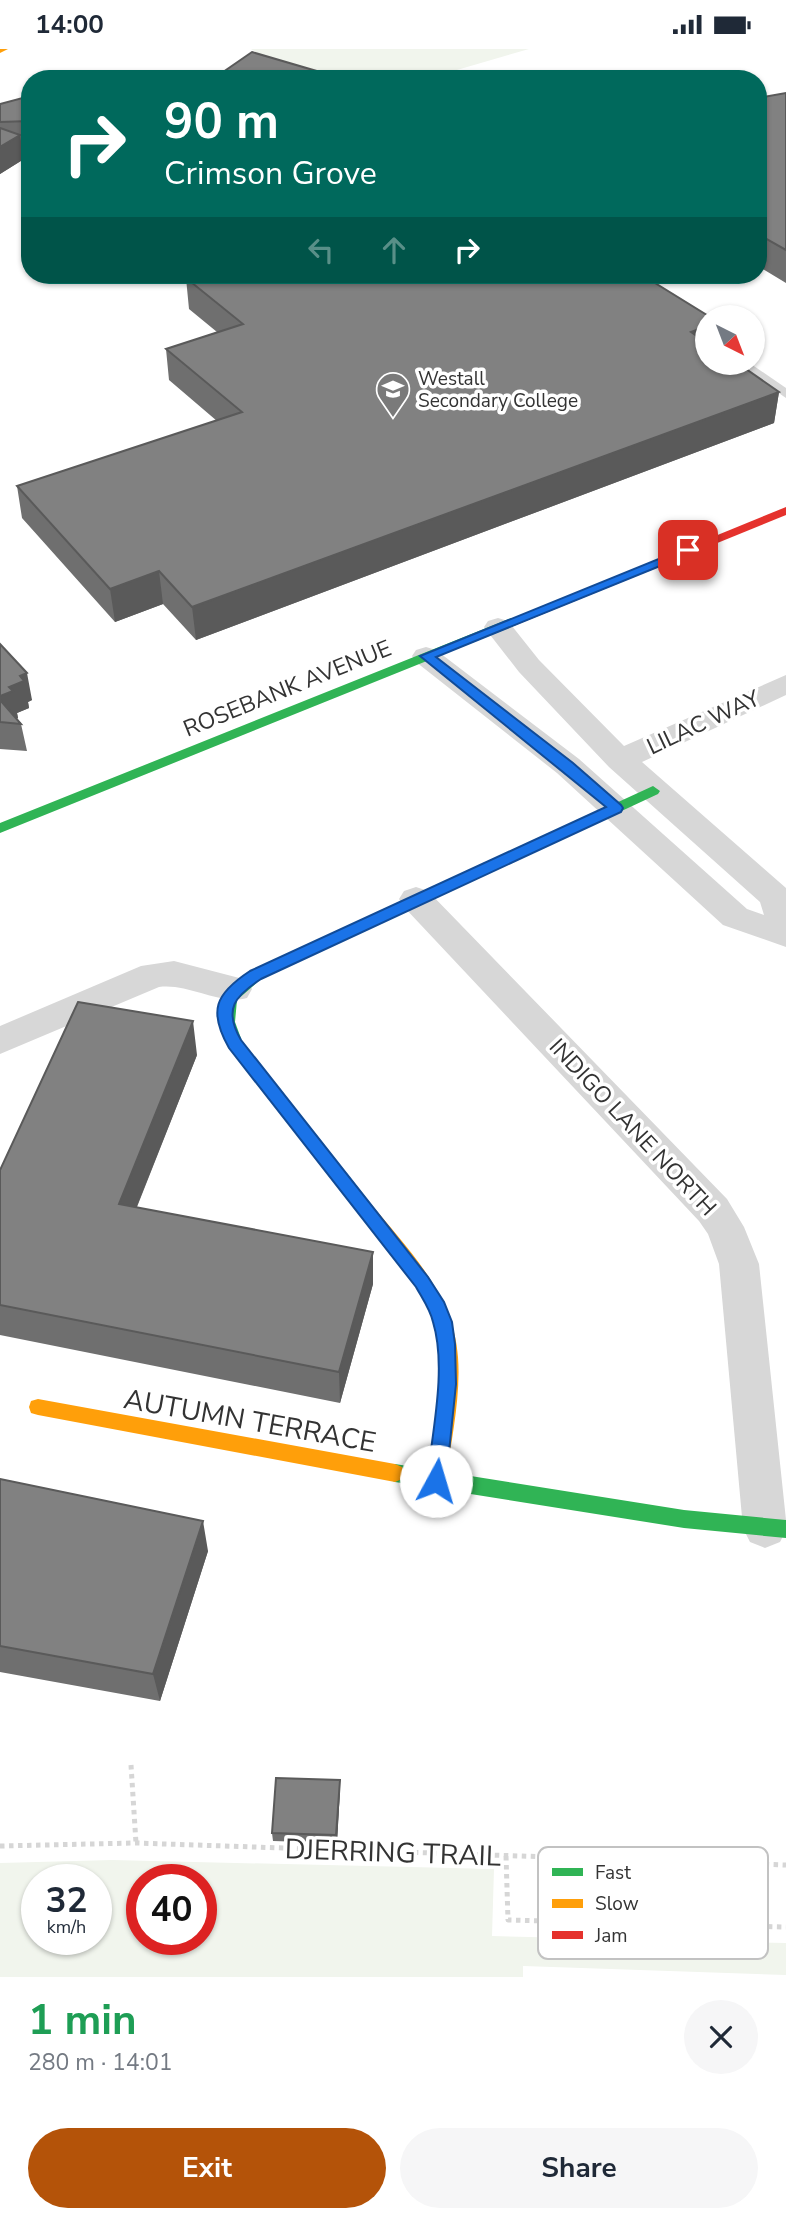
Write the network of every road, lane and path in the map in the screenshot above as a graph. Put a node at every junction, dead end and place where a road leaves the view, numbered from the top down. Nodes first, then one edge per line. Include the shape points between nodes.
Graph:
1 (759, 375) edge
2 (786, 394) edge
3 (786, 511) edge
4 (498, 627) junction
5 (426, 656) junction
6 (786, 684) edge
7 (620, 760) junction
8 (653, 791) junction
9 (616, 808) junction
10 (0, 828) edge
11 (416, 899) junction
12 (786, 934) edge
13 (235, 989) junction
14 (0, 1041) edge
15 (38, 1407) dead end
16 (436, 1481) junction
17 (776, 1528) edge
18 (131, 1765) dead end
19 (136, 1843) junction
20 (0, 1846) edge
21 (506, 1856) junction
22 (538, 1857) edge
23 (768, 1864) edge
24 (786, 1865) edge
25 (538, 1921) edge
26 (768, 1927) edge
27 (786, 1927) edge

1 - 2 lane
3 - 4 street, ROSEBANK AVENUE
4 - 5 street, ROSEBANK AVENUE
4 - 7 street via 529,666
5 - 9 street
5 - 10 street, ROSEBANK AVENUE
6 - 7 street, LILAC WAY
7 - 8 street
8 - 9 street
8 - 12 street via 775,897
9 - 11 street
9 - 12 street via 735,917
11 - 13 street
11 - 17 street, INDIGO LANE NORTH via 725,1227 739,1264
13 - 14 street via 184,974 153,975
13 - 16 street via 224,1015 235,1044 422,1282 443,1322 447,1384
15 - 16 street, AUTUMN TERRACE
16 - 17 street, AUTUMN TERRACE via 684,1519
18 - 19 path
19 - 20 path, DJERRING TRAIL
19 - 21 path, DJERRING TRAIL
21 - 22 path, DJERRING TRAIL
21 - 25 path via 508,1920
23 - 24 path, DJERRING TRAIL
26 - 27 path

